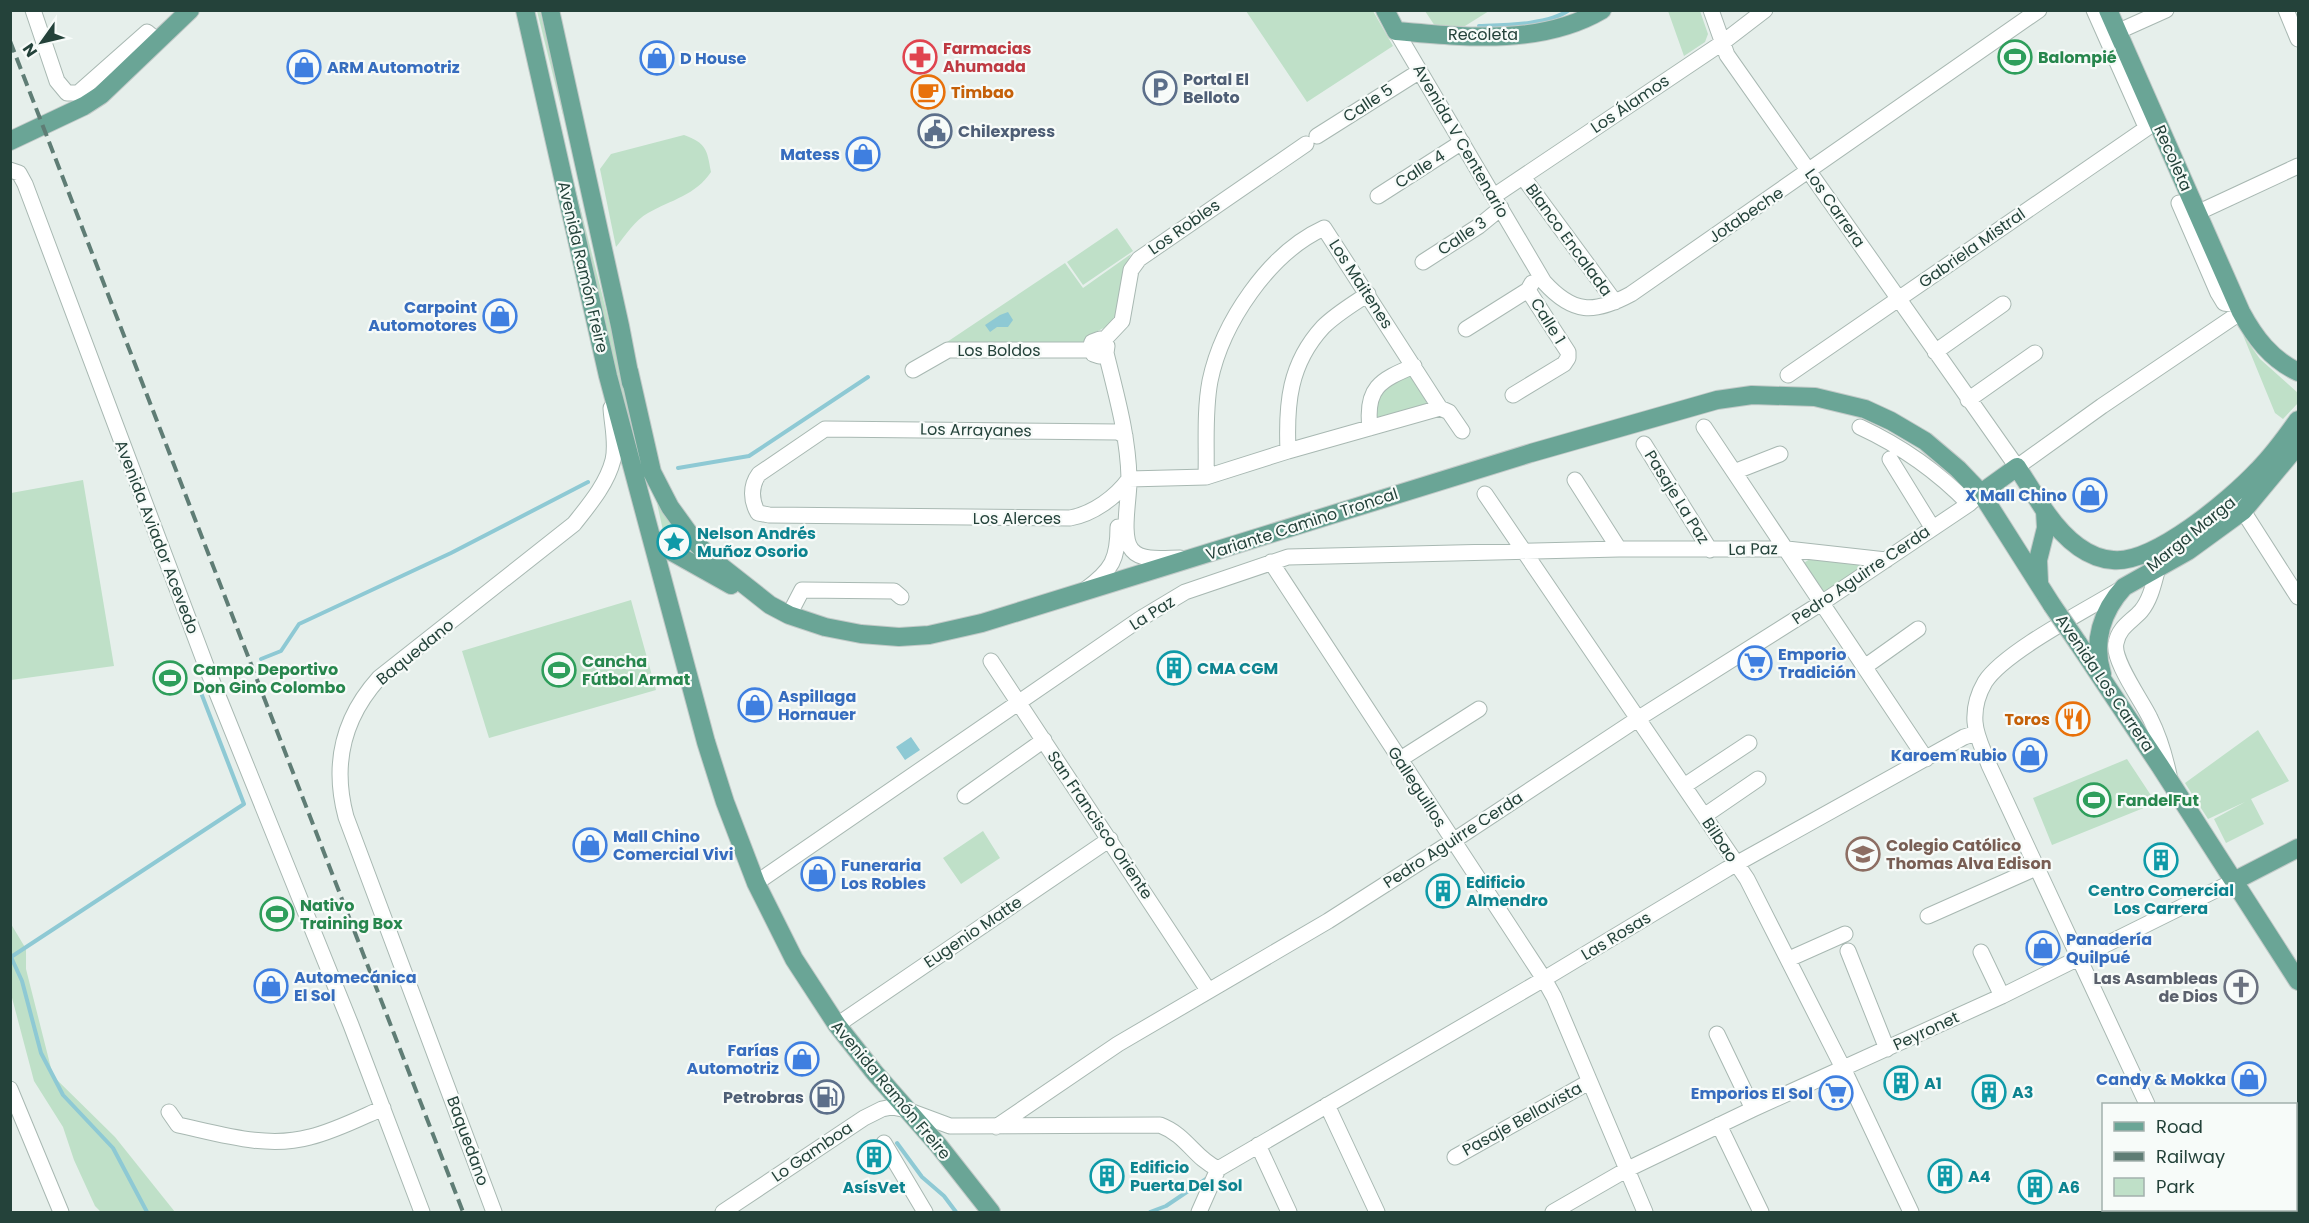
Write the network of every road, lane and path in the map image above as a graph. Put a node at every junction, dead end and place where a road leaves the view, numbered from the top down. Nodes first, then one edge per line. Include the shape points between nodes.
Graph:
1 (33, 10) edge
2 (190, 10) edge
3 (525, 10) edge
4 (550, 10) edge
5 (1602, 10) edge
6 (1711, 10) edge
7 (1765, 10) edge
8 (2039, 10) edge
9 (2094, 10) edge
10 (2108, 10) edge
11 (2166, 10) edge
12 (2286, 10) edge
13 (1393, 17) edge
14 (2117, 32) junction
15 (2298, 39) edge
16 (158, 41) junction
17 (1722, 43) junction
18 (1420, 71) junction
19 (2151, 124) junction
20 (1311, 140) joint
21 (10, 141) edge
22 (1462, 142) junction
23 (2298, 166) edge
24 (10, 170) edge
25 (1809, 171) junction
26 (1523, 177) junction
27 (1378, 196) dead end
28 (1497, 202) junction
29 (2178, 203) dead end
30 (2197, 213) junction
31 (1423, 262) dead end
32 (1538, 272) junction
33 (1528, 290) junction
34 (1368, 294) junction
35 (1899, 299) junction
36 (1615, 302) junction
37 (2003, 304) dead end
38 (2240, 309) junction
39 (1466, 329) dead end
40 (1099, 349) junction
41 (1935, 352) junction
42 (2035, 353) dead end
43 (2296, 365) edge
44 (1414, 366) junction
45 (913, 370) dead end
46 (629, 371) junction
47 (1995, 371) dead end
48 (1788, 375) dead end
49 (608, 376) junction
50 (1513, 395) dead end
51 (1966, 397) junction
52 (1440, 408) junction
53 (2298, 420) edge
54 (1704, 427) dead end
55 (1860, 427) dead end
56 (1370, 428) junction
57 (1462, 431) dead end
58 (1121, 434) junction
59 (1644, 444) dead end
60 (2298, 445) edge
61 (1288, 452) junction
62 (1780, 454) dead end
63 (1890, 459) dead end
64 (2017, 467) junction
65 (1734, 472) junction
66 (2255, 476) junction
67 (1206, 477) junction
68 (1129, 479) junction
69 (1575, 480) dead end
70 (1119, 494) junction
71 (1485, 494) dead end
72 (1975, 498) junction
73 (754, 507) joint
74 (2045, 511) junction
75 (2243, 511) junction
76 (648, 521) junction
77 (1932, 527) junction
78 (1122, 539) junction
79 (654, 544) junction
80 (1619, 549) junction
81 (1786, 549) junction
82 (1710, 550) junction
83 (1524, 552) junction
84 (1198, 556) junction
85 (1886, 560) junction
86 (1271, 562) junction
87 (2158, 568) junction
88 (2039, 585) junction
89 (2124, 587) junction
90 (1080, 594) junction
91 (901, 597) dead end
92 (2298, 597) edge
93 (1823, 602) junction
94 (770, 605) junction
95 (789, 615) junction
96 (1918, 629) dead end
97 (991, 661) dead end
98 (2120, 662) joint
99 (1866, 666) junction
100 (2112, 694) junction
101 (1018, 702) junction
102 (1479, 709) dead end
103 (1639, 718) junction
104 (1977, 733) junction
105 (1044, 740) junction
106 (1749, 743) dead end
107 (1926, 759) junction
108 (1399, 760) junction
109 (1758, 779) dead end
110 (2170, 781) junction
111 (1684, 786) junction
112 (965, 796) dead end
113 (1704, 816) junction
114 (1110, 839) junction
115 (1453, 841) junction
116 (2298, 849) edge
117 (1737, 865) junction
118 (2036, 868) junction
119 (2234, 881) junction
120 (756, 883) junction
121 (1928, 916) dead end
122 (1845, 934) dead end
123 (1848, 951) dead end
124 (1981, 952) dead end
125 (1789, 959) junction
126 (2078, 959) junction
127 (1544, 979) junction
128 (2298, 981) edge
129 (1208, 990) junction
130 (2002, 996) junction
131 (837, 1025) junction
132 (1717, 1034) dead end
133 (1887, 1049) junction
134 (1843, 1068) junction
135 (1589, 1082) junction
136 (10, 1089) edge
137 (2146, 1103) edge
138 (1327, 1105) junction
139 (384, 1108) junction
140 (1753, 1109) junction
141 (907, 1110) junction
142 (169, 1112) dead end
143 (1719, 1125) junction
144 (996, 1127) junction
145 (884, 1143) dead end
146 (1258, 1145) junction
147 (1455, 1157) dead end
148 (1218, 1169) junction
149 (1626, 1170) junction
150 (931, 1210) edge
151 (61, 1212) edge
152 (422, 1212) edge
153 (494, 1212) edge
154 (723, 1212) edge
155 (991, 1212) edge
156 (1199, 1212) edge
157 (1289, 1212) edge
158 (1377, 1212) edge
159 (1553, 1212) edge
160 (1645, 1212) edge
161 (1761, 1212) edge
162 (1911, 1212) edge

1 - 16 street via 57,81 67,93 78,93 147,32
2 - 16 main road
3 - 49 main road, Avenida Ramón Freire
4 - 46 main road, Avenida Ramón Freire
5 - 13 main road, Recoleta via 1567,25 1505,36
6 - 17 street, Los Carrera
7 - 17 street, Los Álamos
8 - 25 street, Jotabeche
9 - 19 street, Recoleta
10 - 14 main road, Recoleta
11 - 14 street
12 - 15 street
13 - 18 street, Avenida V Centenario
14 - 19 main road, Recoleta
16 - 21 main road via 100,95
17 - 25 street, Los Carrera
17 - 26 street, Los Álamos
18 - 20 street, Calle 5
18 - 22 street, Avenida V Centenario
19 - 30 main road, Recoleta
19 - 35 street, Gabriela Mistral
20 - 40 street, Los Robles via 1139,259 1131,270 1122,321
22 - 27 street, Calle 4
22 - 28 street, Avenida V Centenario
23 - 30 street
24 - 139 street, Avenida Aviador Acevedo via 19,173 25,184 208,671
25 - 35 street, Los Carrera
25 - 36 street, Jotabeche
26 - 28 street, Los Álamos
26 - 36 street, Blanco Encalada
28 - 31 street, Calle 3 via 1479,226
28 - 32 street, Avenida V Centenario
29 - 38 street, Recoleta via 2218,293 2224,303
30 - 38 main road, Recoleta
32 - 33 street
32 - 36 street, Jotabeche via 1568,304 1585,308
33 - 39 street
33 - 50 street, Calle 1 via 1568,352 1568,358
34 - 44 street, Los Maitenes
34 - 61 street via 1323,327 1303,356 1290,386 1287,405
34 - 67 street, Los Maitenes via 1324,228 1287,252 1263,277 1240,308 1216,363 1208,402
35 - 41 street, Los Carrera
35 - 48 street, Gabriela Mistral
37 - 41 street
38 - 43 main road, Recoleta via 2255,337 2276,358
38 - 64 street
40 - 45 street, Los Boldos via 948,350
40 - 58 street
41 - 51 street, Los Carrera
42 - 51 street
44 - 52 street, Los Maitenes
44 - 56 street via 1383,380 1377,387 1368,405
46 - 76 main road, Avenida Ramón Freire
46 - 94 main road, Variante Camino Troncal via 652,472 670,507 713,560
47 - 51 street
49 - 76 main road, Avenida Ramón Freire
49 - 153 street, Baquedano via 613,460 592,501 566,531 379,678 353,715 340,758 340,788 346,817
51 - 64 street, Los Carrera
52 - 56 street
52 - 57 street, Los Maitenes via 1449,412
53 - 66 main road, Marga Marga
54 - 65 street
55 - 72 street, Variante Camino Troncal via 1888,440 1953,488
56 - 61 street
58 - 68 street
58 - 70 street
58 - 73 street, Los Arrayanes via 825,429 759,474 753,484
59 - 82 street, Pasaje La Paz
60 - 75 main road, Marga Marga
61 - 67 street
62 - 65 street
63 - 77 street
64 - 72 main road
64 - 74 main road
65 - 81 street
66 - 74 main road via 2198,521 2132,559 2115,560 2088,552 2068,538
66 - 75 street
66 - 89 street, Marga Marga via 2231,505
67 - 68 street
68 - 70 street, Los Alerces
68 - 78 street
69 - 80 street
70 - 73 street, Los Alerces via 1078,517 1056,519 769,515 758,513
70 - 78 street
71 - 83 street, Bilbao
72 - 77 street, Pedro Aguirre Cerda
72 - 84 main road, Variante Camino Troncal via 1958,469 1925,441 1891,421 1865,409 1815,397 1752,395 1717,400 1649,419
72 - 88 main road, Variante Camino Troncal
74 - 88 main road via 2046,528 2038,560
75 - 87 main road, Marga Marga
75 - 92 street
76 - 79 main road, Avenida Ramón Freire
77 - 85 street, Pedro Aguirre Cerda
78 - 84 street via 1139,556
78 - 90 street via 1113,563
79 - 94 main road
79 - 120 main road, Avenida Ramón Freire via 706,742
80 - 82 street, La Paz
80 - 83 street, La Paz
81 - 82 street, La Paz
81 - 85 street, La Paz
81 - 93 street
83 - 86 street, La Paz via 1288,557
83 - 103 street, Bilbao
84 - 90 main road, Variante Camino Troncal
85 - 93 street, Pedro Aguirre Cerda
86 - 101 street, La Paz via 1185,592
86 - 108 street, Galleguillos
87 - 89 main road, Marga Marga
87 - 98 street, Marga Marga via 2151,595 2117,638 2115,651
88 - 100 main road, Avenida Los Carrera, bridge
89 - 100 main road via 2110,604 2099,635 2101,669
89 - 104 street, Marga Marga via 1996,669 1978,697
90 - 95 main road, Variante Camino Troncal via 929,635 861,634
91 - 95 street via 894,591 802,590
93 - 99 street
93 - 103 street, Pedro Aguirre Cerda
94 - 95 main road, Variante Camino Troncal
96 - 99 street
97 - 101 street, San Francisco Oriente
98 - 110 street, Avenida Los Carrera via 2151,719
99 - 107 street
100 - 110 main road, Avenida Los Carrera
101 - 105 street, San Francisco Oriente
101 - 120 street, La Paz
102 - 108 street
103 - 111 street, Bilbao
103 - 115 street, Pedro Aguirre Cerda
104 - 107 street, Las Rosas
104 - 118 street
105 - 112 street
105 - 114 street, San Francisco Oriente
106 - 111 street
107 - 117 street, Las Rosas
108 - 115 street, Galleguillos
109 - 113 street
110 - 119 main road, Avenida Los Carrera
111 - 113 street, Bilbao
113 - 117 street, Bilbao
114 - 129 street, San Francisco Oriente
114 - 131 street, Eugenio Matte
115 - 127 street, Galleguillos
115 - 129 street, Pedro Aguirre Cerda via 1328,921
116 - 119 main road, Peyronet
117 - 125 street, Bilbao
117 - 127 street, Las Rosas
118 - 121 street
118 - 126 street
119 - 126 street, Peyronet
119 - 128 main road, Avenida Los Carrera
120 - 131 main road, Avenida Ramón Freire via 794,959
122 - 125 street
123 - 133 street
124 - 130 street
125 - 134 street, Bilbao
126 - 130 street, Peyronet
126 - 137 street
127 - 135 street, Galleguillos
127 - 138 street, Las Rosas
129 - 144 street, Pedro Aguirre Cerda via 1118,1044
130 - 133 street, Peyronet
131 - 141 main road, Avenida Ramón Freire
132 - 140 street
133 - 134 street, Peyronet
134 - 140 street, Peyronet
134 - 162 street, Bilbao
135 - 147 street, Pasaje Bellavista
135 - 149 street, Galleguillos
136 - 151 street
138 - 146 street, Las Rosas
138 - 158 street
139 - 142 street via 310,1137 280,1141 247,1139 177,1125
139 - 152 street, Avenida Aviador Acevedo
140 - 143 street, Peyronet
141 - 144 street via 950,1126
141 - 154 street, Lo Gamboa via 892,1107 864,1118
141 - 155 main road, Avenida Ramón Freire
143 - 149 street, Peyronet
143 - 161 street
144 - 148 street via 1160,1125 1174,1131 1207,1164
145 - 150 street
146 - 148 street, Las Rosas
146 - 157 street
148 - 156 street
149 - 159 street, Peyronet
149 - 160 street, Galleguillos

